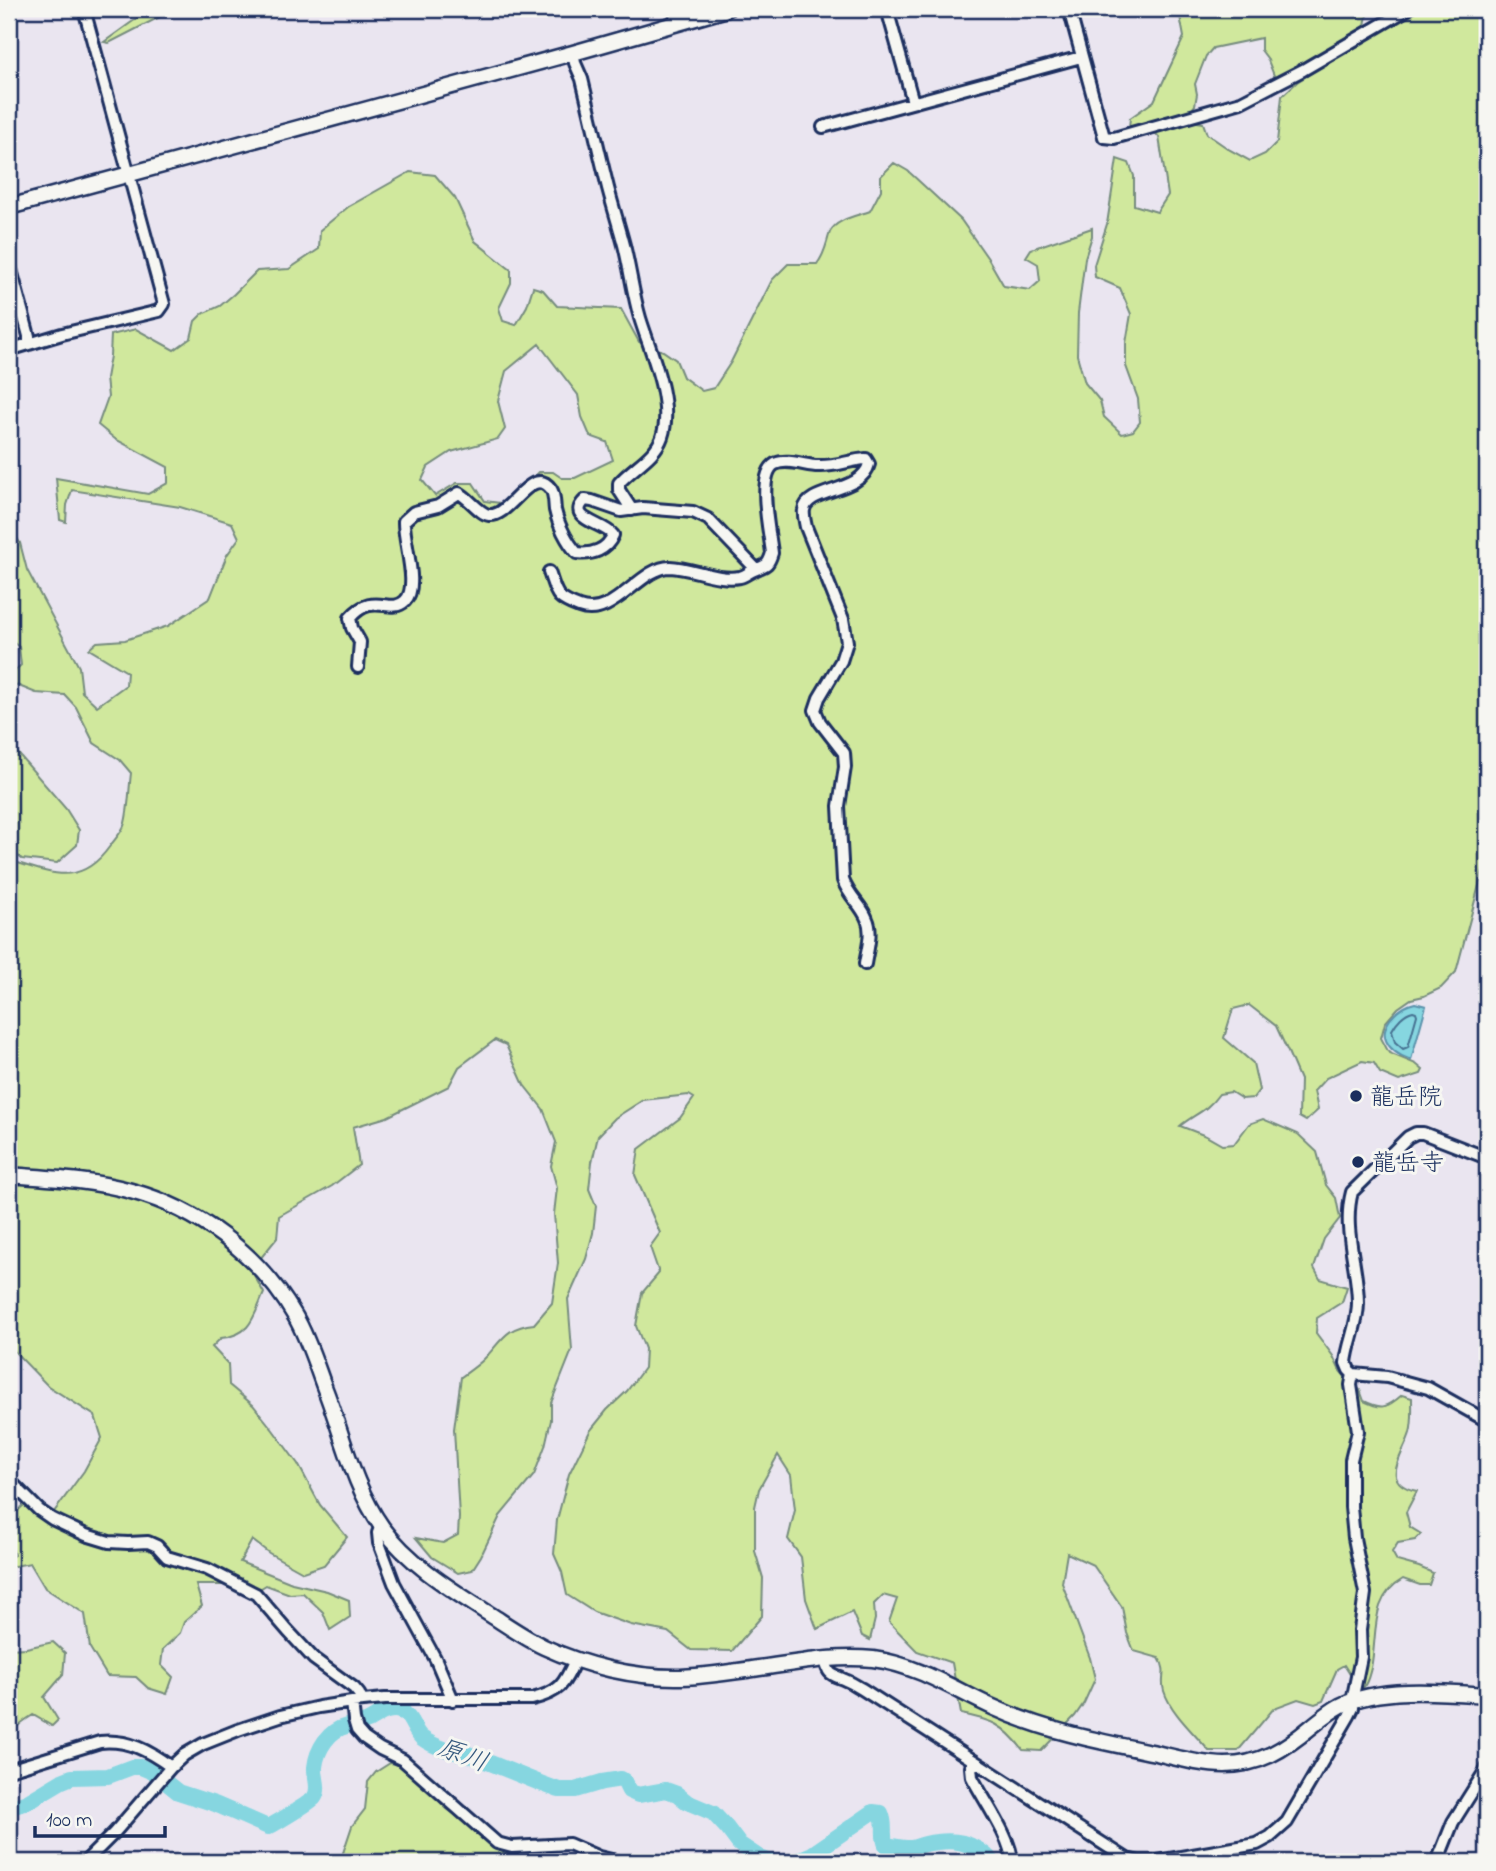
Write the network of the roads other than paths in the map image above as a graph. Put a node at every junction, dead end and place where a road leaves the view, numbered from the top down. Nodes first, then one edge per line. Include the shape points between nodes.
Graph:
1 (84, 9) edge
2 (727, 9) edge
3 (887, 9) edge
4 (1069, 9) edge
5 (1408, 9) edge
6 (676, 16) edge
7 (573, 53) junction
8 (1081, 57) junction
9 (913, 102) junction
10 (824, 127) dead end
11 (128, 175) junction
12 (9, 206) edge
13 (9, 262) edge
14 (29, 344) junction
15 (9, 350) edge
16 (632, 510) junction
17 (755, 569) junction
18 (549, 572) dead end
19 (358, 667) dead end
20 (865, 964) dead end
21 (1487, 1158) edge
22 (9, 1175) edge
23 (1353, 1374) junction
24 (1487, 1421) edge
25 (9, 1480) edge
26 (381, 1525) junction
27 (825, 1659) junction
28 (575, 1660) junction
29 (1487, 1695) edge
30 (453, 1700) junction
31 (1352, 1701) junction
32 (357, 1702) junction
33 (974, 1761) junction
34 (1487, 1768) edge
35 (9, 1770) edge
36 (168, 1770) junction
37 (85, 1862) edge
38 (620, 1862) edge
39 (1012, 1862) edge
40 (1437, 1862) edge

1 - 11 street
2 - 6 street
3 - 9 street
4 - 8 street
5 - 8 street via 1241,102 1114,138 1104,137
6 - 7 street
7 - 11 street
7 - 16 street via 664,405 662,438 619,483
8 - 9 street
9 - 10 street
11 - 12 street
11 - 14 street via 164,303 159,310
13 - 14 street
14 - 15 street
16 - 17 street via 694,512 708,519
16 - 19 street via 621,511 593,500 579,506 581,515 613,535 589,554 572,548 558,519 554,495 543,482 533,482 497,514 483,513 459,493 438,506 414,512 404,520 403,533 410,564 408,598 401,605 368,604 351,618 360,642
17 - 18 street via 739,578 660,568 620,596 587,610 563,601
17 - 20 street via 765,567 772,553 764,495 769,470 788,462 820,466 866,459 869,464 862,476 806,503 804,511 847,642 815,710 844,752 839,806 842,870 846,891 868,919
21 - 23 street via 1416,1133 1352,1192 1350,1241 1358,1306 1346,1363
22 - 26 street via 134,1191 214,1228 240,1250 295,1316 364,1495
23 - 24 street via 1428,1388
23 - 31 street via 1358,1431 1351,1460 1351,1507 1365,1593 1361,1657
25 - 32 street via 39,1510 64,1525 109,1542 148,1542 167,1557 207,1569 256,1594 314,1658 354,1688 359,1694
26 - 28 street via 398,1546 460,1595 525,1637
26 - 30 street via 379,1543 394,1583
27 - 28 street via 677,1677
27 - 31 street via 900,1664 1025,1721 1214,1764 1262,1760
27 - 33 street via 832,1676 862,1689
28 - 30 street via 560,1688 549,1695
29 - 31 street via 1403,1692
30 - 32 street
31 - 33 street via 1349,1716 1280,1830 1257,1844 1164,1860 1127,1859
32 - 36 street via 280,1716 238,1730 203,1744
32 - 38 street via 355,1725 364,1738 403,1760 497,1843 512,1847 569,1844
33 - 39 street via 972,1777 1005,1836
34 - 40 street via 1452,1822
35 - 36 street via 115,1740 155,1755
36 - 37 street

